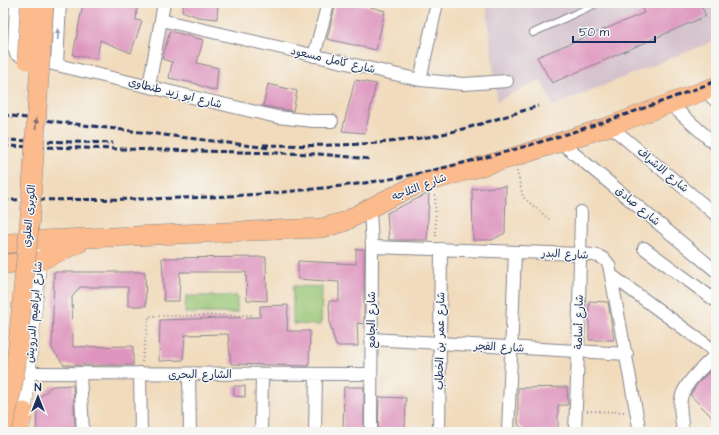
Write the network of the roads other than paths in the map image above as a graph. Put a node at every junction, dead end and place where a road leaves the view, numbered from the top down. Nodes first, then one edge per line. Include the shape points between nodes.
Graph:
1 (16, 3) edge
2 (30, 3) edge
3 (44, 3) edge
4 (60, 3) edge
5 (164, 3) edge
6 (328, 3) edge
7 (438, 3) edge
8 (598, 3) edge
9 (161, 20) junction
10 (533, 32) dead end
11 (314, 56) junction
12 (57, 64) junction
13 (420, 80) junction
14 (507, 81) dead end
15 (148, 86) junction
16 (712, 92) edge
17 (670, 104) junction
18 (332, 121) dead end
19 (610, 126) junction
20 (560, 142) junction
21 (716, 145) edge
22 (370, 209) junction
23 (581, 212) dead end
24 (716, 215) edge
25 (90, 238) junction
26 (41, 240) junction
27 (3, 244) edge
28 (372, 247) junction
29 (644, 248) dead end
30 (439, 249) junction
31 (515, 252) junction
32 (581, 254) junction
33 (39, 261) junction
34 (3, 264) edge
35 (716, 271) edge
36 (611, 275) junction
37 (716, 301) edge
38 (371, 339) junction
39 (440, 344) junction
40 (511, 348) junction
41 (578, 352) junction
42 (716, 353) edge
43 (627, 354) junction
44 (3, 367) edge
45 (29, 373) junction
46 (80, 373) junction
47 (140, 373) junction
48 (189, 374) junction
49 (262, 374) junction
50 (316, 374) junction
51 (371, 374) junction
52 (24, 412) junction
53 (3, 427) edge
54 (17, 432) edge
55 (23, 432) edge
56 (83, 432) edge
57 (141, 432) edge
58 (190, 432) edge
59 (261, 432) edge
60 (315, 432) edge
61 (371, 432) edge
62 (439, 432) edge
63 (508, 432) edge
64 (575, 432) edge
65 (640, 432) edge
66 (683, 432) edge

1 - 12 street, شارع ابو زيد طنطاوى via 16,54
2 - 44 main road, الكوبرى العلوى, bridge via 18,215
53 -> 3 main road, الكوبرى العلوى, bridge via 16,365 30,216
12 -> 4 street
5 - 9 street
6 - 11 street
7 - 13 street
8 - 10 lane
9 - 11 street, شارع كامل مسعود
9 - 15 street
11 - 13 street, شارع كامل مسعود
12 - 15 street, شارع ابو زيد طنطاوى
13 - 14 street, شارع كامل مسعود via 464,84
15 - 18 street, شارع ابو زيد طنطاوى via 277,117
16 - 17 main road, شارع الثلاجه
17 - 19 main road, شارع الثلاجه
17 - 21 street
19 - 20 main road, شارع الثلاجه
19 - 24 street, شارع الاشراف
20 - 22 main road, شارع الثلاجه via 434,180 401,192
20 - 35 street, شارع صادق
22 - 25 main road, شارع الثلاجه via 344,222 322,228
22 - 28 street, شارع الجامع
23 - 32 street, شارع أسامة
25 - 26 main road, شارع الثلاجه
25 - 33 main road, شارع الثلاجه
26 - 27 main road, شارع الثلاجه
26 - 33 street, شارع ابراهيم الدرويش
28 - 30 street, شارع البدر
28 - 38 street, شارع الجامع
29 - 37 street
30 - 31 street, شارع البدر
30 - 39 street, شارع عمر بن الخطاب
31 - 32 street, شارع البدر
31 - 40 street
32 - 36 street, شارع البدر via 604,258
32 - 41 street, شارع أسامة
33 - 34 main road, شارع الثلاجه
33 - 45 street, شارع ابراهيم الدرويش
36 - 42 street
36 - 43 street, شارع البدر
38 - 39 street, شارع الفجر
38 - 51 street, شارع الجامع
39 - 40 street, شارع الفجر
39 - 62 street, شارع عمر بن الخطاب
40 - 41 street, شارع الفجر
40 - 63 street
41 - 43 street, شارع الفجر
41 - 64 street, شارع أسامة
42 - 66 street via 687,385 682,395
43 - 65 street, شارع البدر
45 - 46 street, الشارع البحرى
45 - 52 street, شارع ابراهيم الدرويش
46 - 47 street, الشارع البحرى
46 - 56 street
47 - 48 street, الشارع البحرى
47 - 57 street
48 - 49 street, الشارع البحرى
48 - 58 street
49 - 50 street, الشارع البحرى
49 - 59 street
50 - 51 street, الشارع البحرى
50 - 60 street
51 - 61 street, شارع الجامع
52 - 54 main road
52 - 55 street, شارع ابراهيم الدرويش

